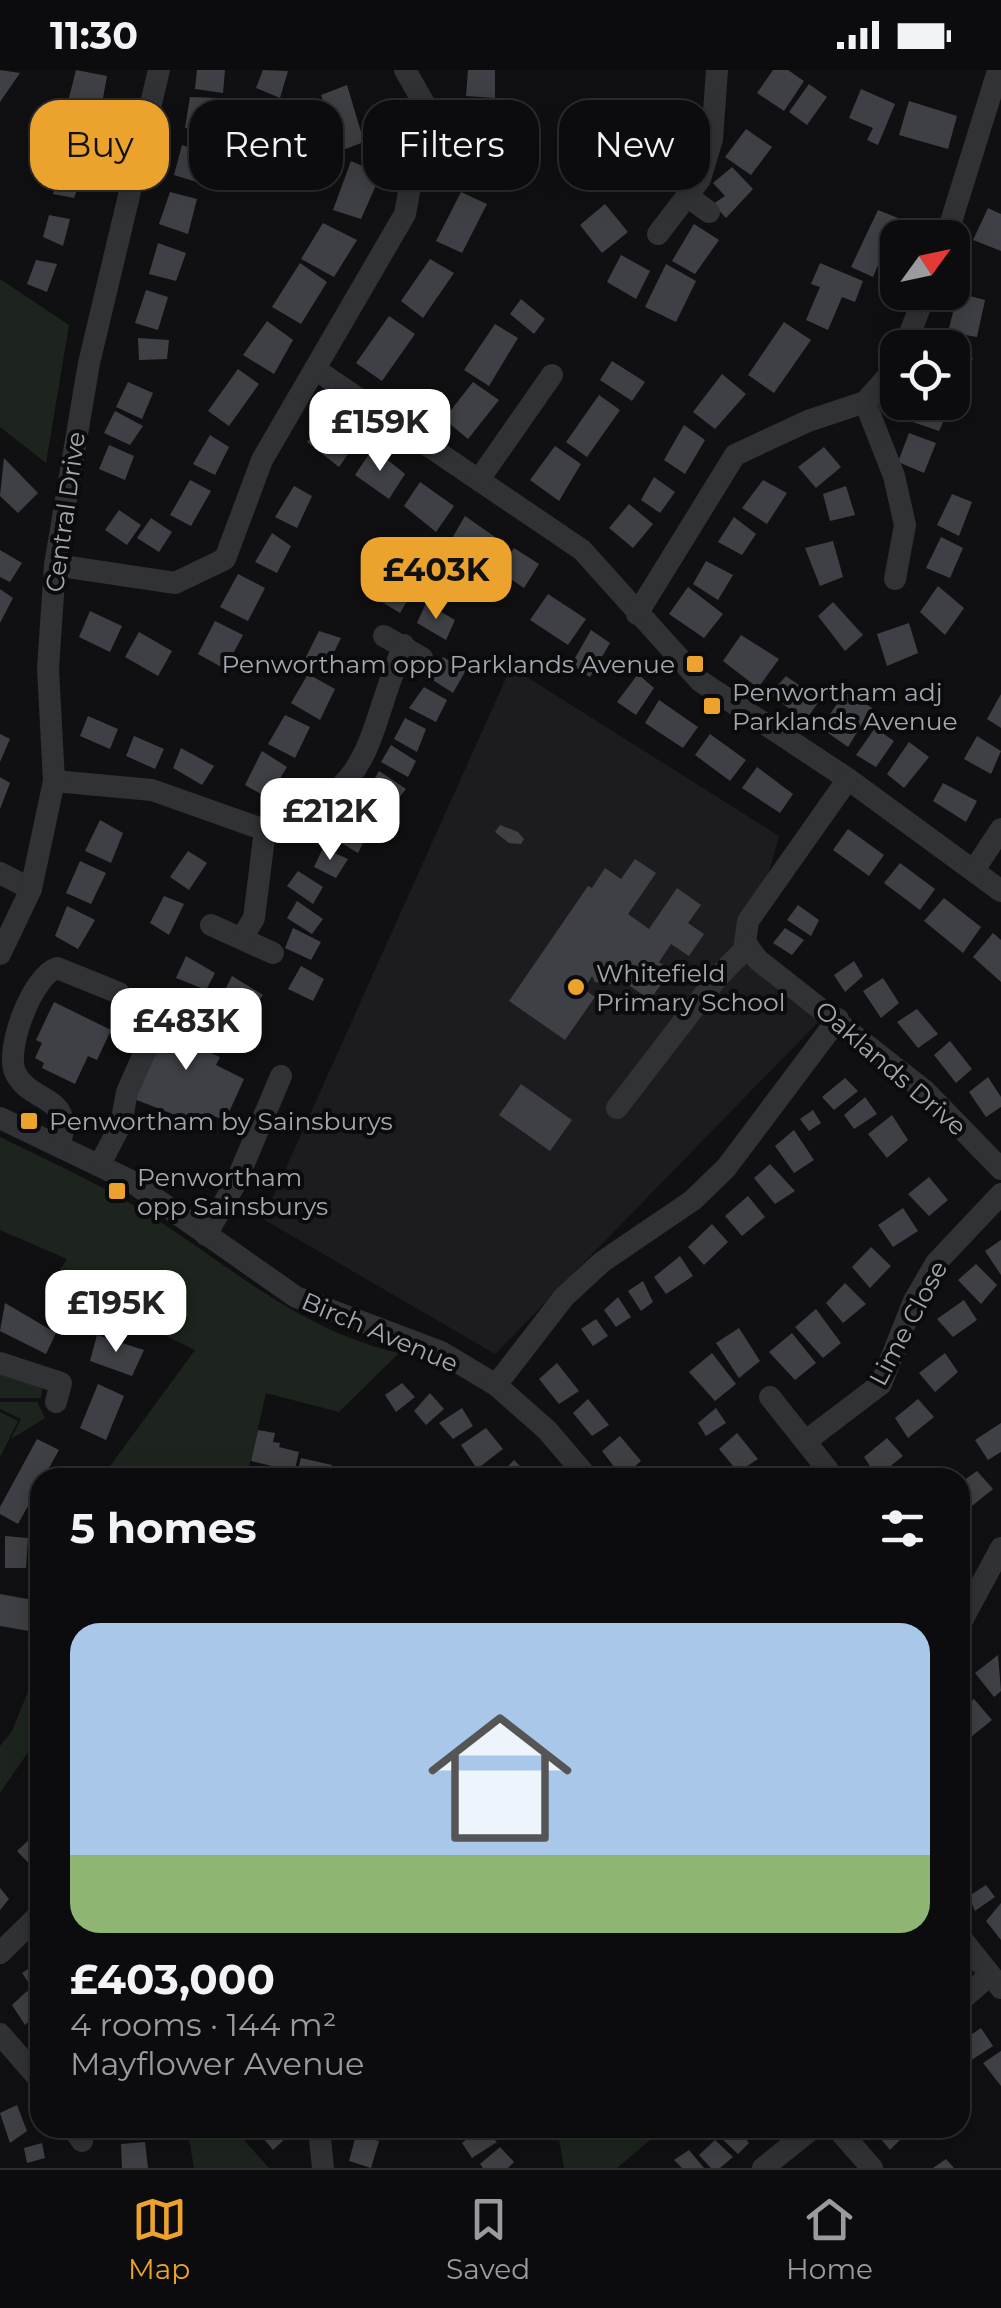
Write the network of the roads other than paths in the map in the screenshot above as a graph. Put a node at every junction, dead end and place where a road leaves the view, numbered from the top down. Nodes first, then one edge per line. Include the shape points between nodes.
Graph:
1 (159, 70) edge
2 (405, 70) edge
3 (717, 70) edge
4 (998, 71) edge
5 (687, 196) junction
6 (709, 212) dead end
7 (952, 220) edge
8 (658, 234) dead end
9 (315, 368) junction
10 (552, 374) dead end
11 (880, 385) edge
12 (865, 402) junction
13 (480, 478) junction
14 (55, 565) junction
15 (895, 578) dead end
16 (637, 614) junction
17 (403, 646) dead end
18 (848, 780) junction
19 (54, 781) junction
20 (1001, 829) edge
21 (265, 830) junction
22 (974, 870) junction
23 (0, 872) edge
24 (31, 889) junction
25 (1001, 891) edge
26 (211, 925) dead end
27 (242, 938) junction
28 (748, 946) junction
29 (273, 953) dead end
30 (0, 954) edge
31 (119, 994) dead end
32 (168, 1000) dead end
33 (838, 1020) junction
34 (281, 1076) dead end
35 (618, 1108) dead end
36 (0, 1118) edge
37 (59, 1146) junction
38 (100, 1164) junction
39 (1001, 1169) edge
40 (1001, 1194) edge
41 (206, 1234) junction
42 (0, 1363) edge
43 (65, 1385) dead end
44 (496, 1385) junction
45 (770, 1398) dead end
46 (806, 1441) junction
47 (580, 1468) edge
48 (826, 1468) edge
49 (1001, 1548) edge
50 (996, 1573) edge
51 (970, 1610) edge
52 (30, 1924) edge
53 (970, 1950) edge
54 (0, 1953) edge
55 (995, 1981) edge
56 (970, 1995) edge
57 (0, 2034) edge
58 (30, 2068) edge
59 (320, 2138) edge
60 (801, 2138) edge
61 (846, 2138) edge
62 (324, 2168) edge
63 (763, 2168) edge
64 (872, 2168) edge

1 - 14 street, Central Drive via 89,362
2 - 9 street via 425,105 405,214
3 - 5 street via 712,139 700,179
4 - 7 street
5 - 6 street
5 - 8 street
9 - 13 street
9 - 14 street via 262,460 224,560 204,588 188,593 175,582
10 - 13 street
11 - 12 street
12 - 15 street via 905,525
12 - 16 street via 735,455
13 - 16 street via 582,550
14 - 19 street, Central Drive via 48,669
16 - 18 street via 700,681
17 - 21 street via 375,736 341,790 306,815
18 - 22 street
18 - 28 street via 748,921
19 - 21 street via 152,790
19 - 24 street, Central Drive
20 - 22 street
21 - 27 street via 254,918
22 - 25 street
23 - 24 street
24 - 30 street, Central Drive
26 - 27 street
27 - 29 street
28 - 33 street, Oaklands Drive
28 - 35 street
31 - 37 street via 58,968 44,974 29,1001 12,1059 20,1080 62,1116
32 - 38 street
33 - 39 street, Oaklands Drive via 925,1090
33 - 44 street via 726,1168 648,1235 602,1262 564,1298
34 - 41 street
36 - 37 street, Birch Avenue
37 - 38 street, Birch Avenue
38 - 41 street, Birch Avenue
40 - 46 street, Lime Close via 936,1262 882,1384
41 - 44 street, Birch Avenue via 296,1297 441,1352
42 - 43 street
44 - 47 street, Birch Avenue
45 - 46 street
46 - 48 street
49 - 50 street
50 - 51 street
52 - 54 street
53 - 55 street
55 - 56 street
57 - 58 street
59 - 62 street
60 - 63 street
61 - 64 street

